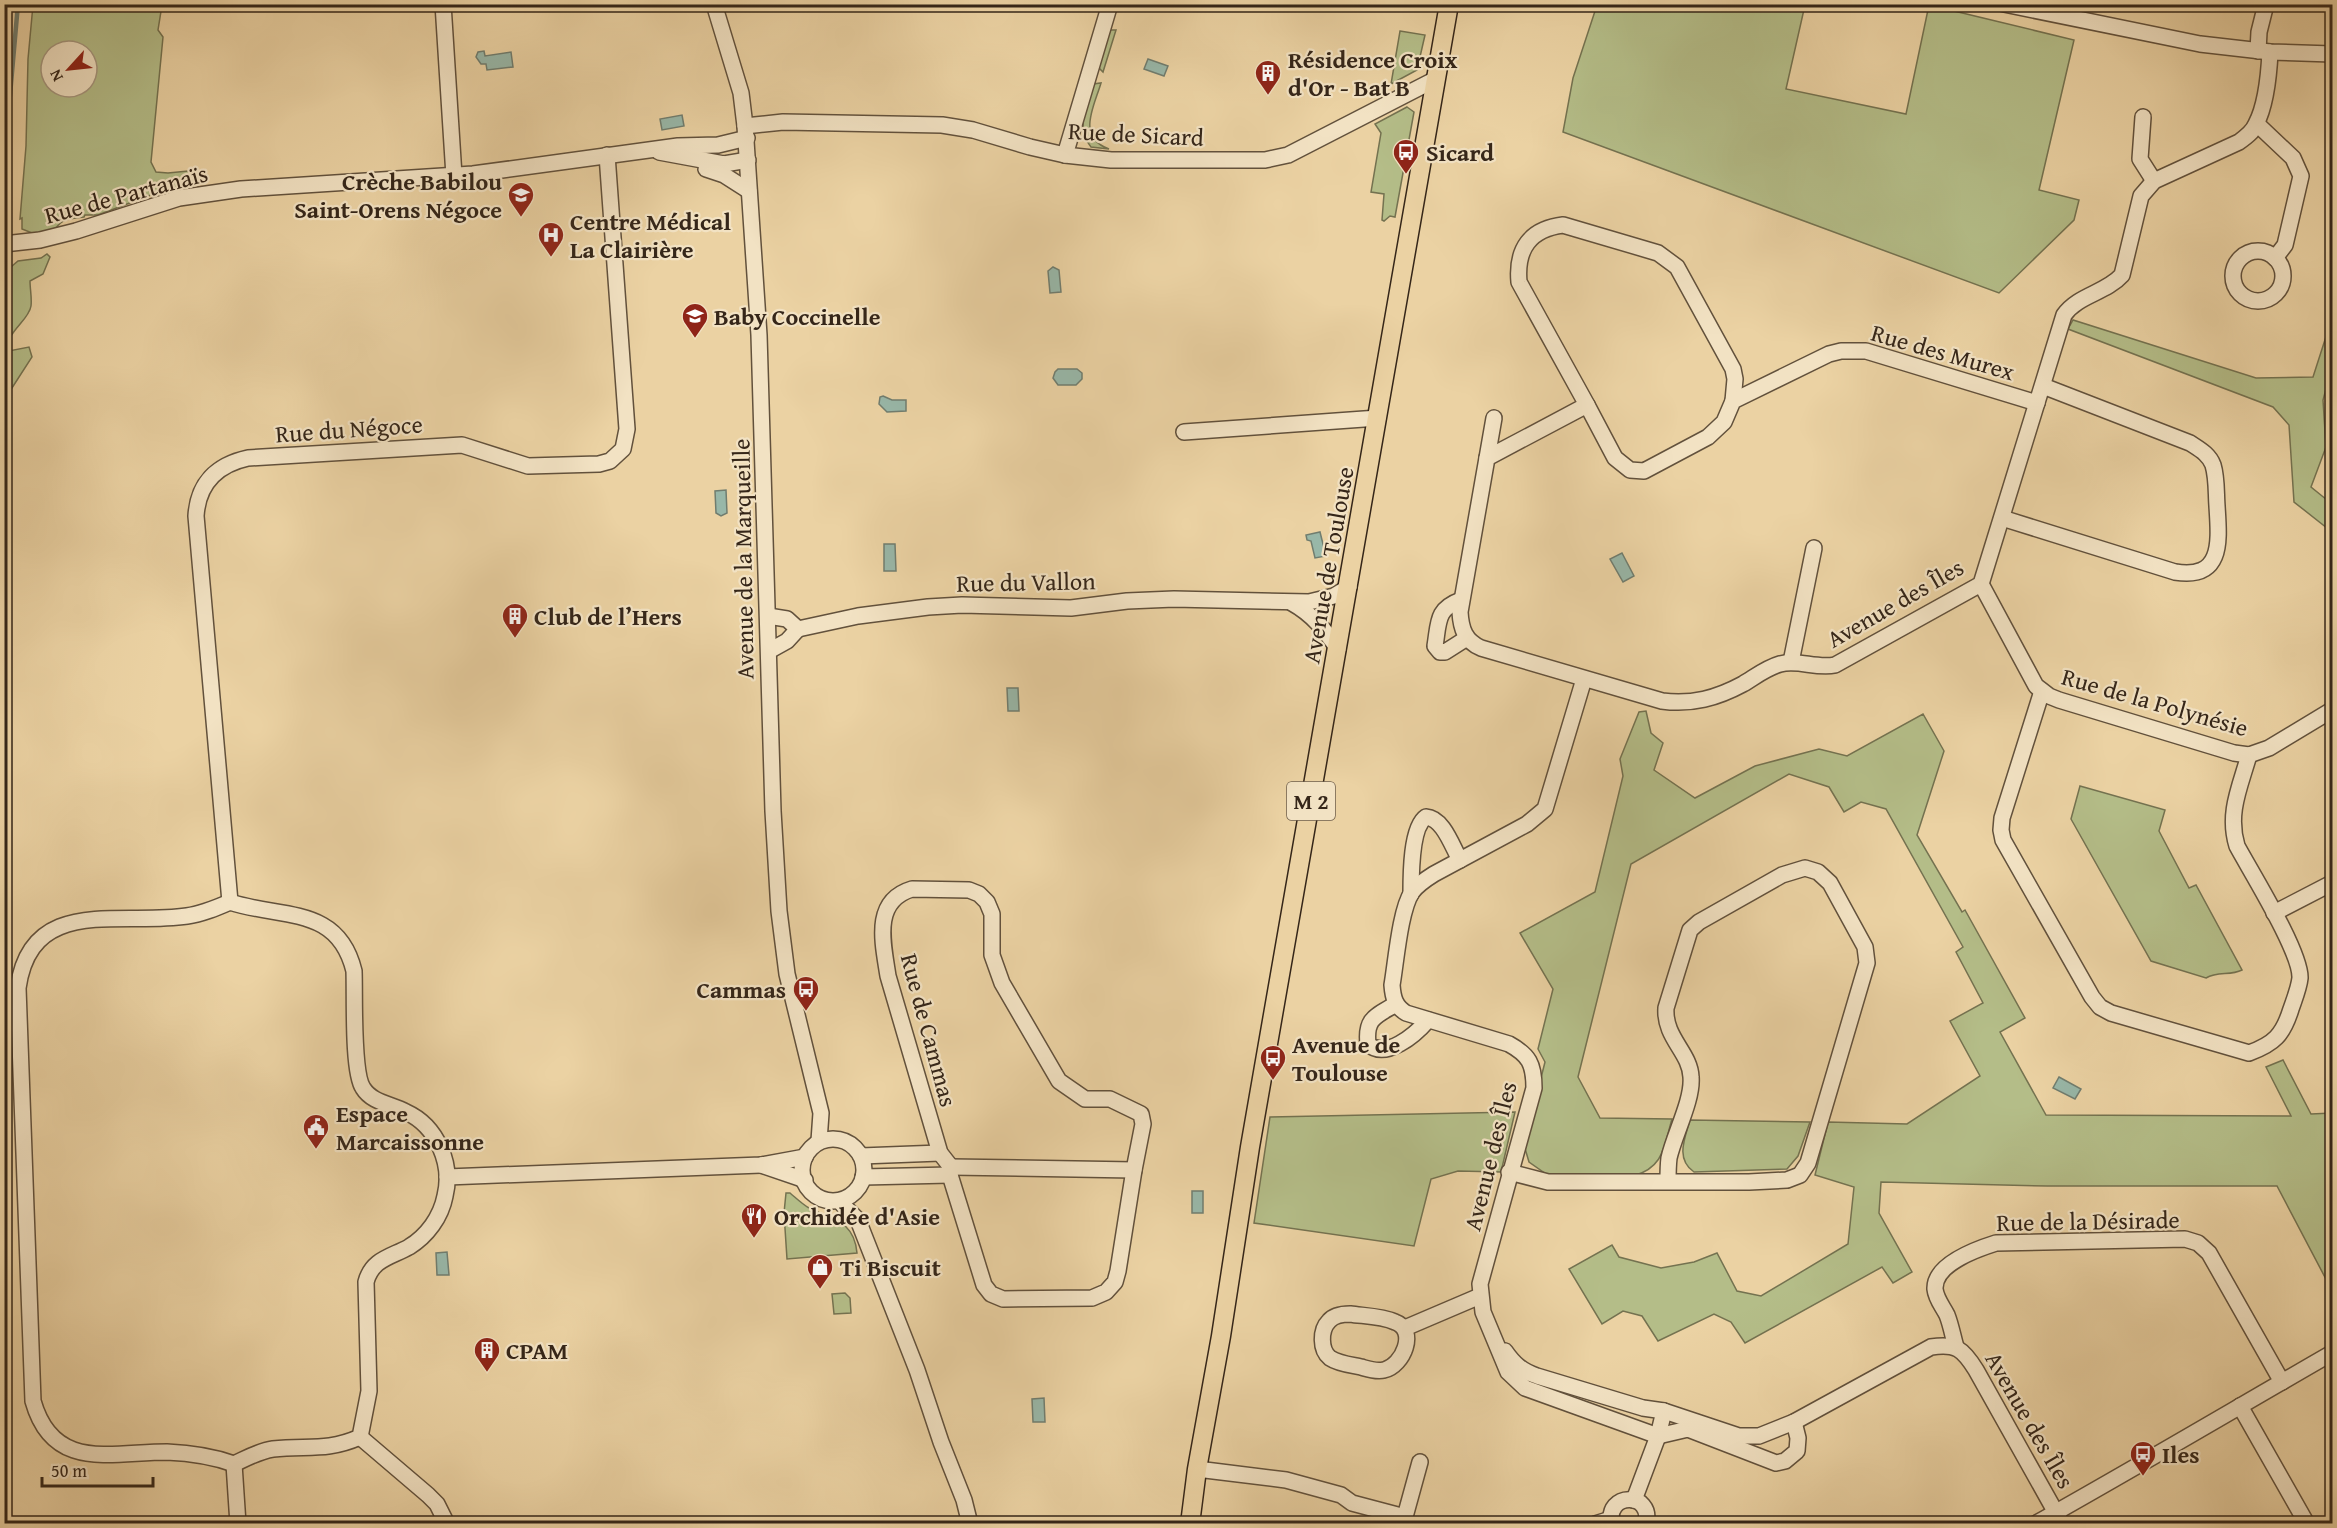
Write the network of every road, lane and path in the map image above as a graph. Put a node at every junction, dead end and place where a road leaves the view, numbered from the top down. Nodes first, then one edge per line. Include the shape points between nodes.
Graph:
1 (443, 4) edge
2 (714, 4) edge
3 (1110, 4) edge
4 (1449, 4) edge
5 (2004, 4) edge
6 (2266, 4) edge
7 (2045, 8) edge
8 (2264, 51) junction
9 (2332, 54) edge
10 (1436, 79) junction
11 (2143, 117) dead end
12 (2257, 124) junction
13 (746, 132) junction
14 (653, 150) junction
15 (607, 155) junction
16 (673, 155) junction
17 (1065, 155) junction
18 (748, 160) junction
19 (454, 176) junction
20 (2154, 181) junction
21 (749, 191) junction
22 (5, 244) edge
23 (2275, 258) dead end
24 (2043, 386) junction
25 (1733, 401) junction
26 (2037, 403) junction
27 (1587, 405) junction
28 (1378, 418) junction
29 (1494, 418) dead end
30 (1184, 432) dead end
31 (1487, 458) junction
32 (2002, 518) junction
33 (1814, 548) dead end
34 (1981, 584) junction
35 (1349, 587) junction
36 (1461, 600) junction
37 (1292, 603) junction
38 (768, 616) junction
39 (798, 629) junction
40 (1467, 638) junction
41 (1338, 649) junction
42 (769, 651) junction
43 (1791, 663) junction
44 (1584, 679) junction
45 (2042, 692) junction
46 (2332, 710) edge
47 (2249, 755) junction
48 (1460, 860) junction
49 (2332, 883) edge
50 (1411, 894) junction
51 (230, 902) junction
52 (2274, 914) junction
53 (1396, 1004) junction
54 (1428, 1020) junction
55 (821, 1113) junction
56 (841, 1140) junction
57 (819, 1142) junction
58 (940, 1153) junction
59 (861, 1156) junction
60 (805, 1157) junction
61 (761, 1165) junction
62 (1134, 1170) junction
63 (950, 1171) junction
64 (1509, 1172) junction
65 (447, 1177) junction
66 (863, 1177) junction
67 (805, 1180) junction
68 (1668, 1182) junction
69 (855, 1192) junction
70 (839, 1201) junction
71 (858, 1220) junction
72 (1480, 1296) junction
73 (1483, 1312) junction
74 (1404, 1328) junction
75 (1956, 1347) junction
76 (2332, 1353) edge
77 (2282, 1382) junction
78 (2240, 1406) junction
79 (1664, 1411) junction
80 (1794, 1422) junction
81 (1658, 1436) junction
82 (360, 1437) junction
83 (1420, 1462) dead end
84 (234, 1464) junction
85 (1197, 1468) junction
86 (1634, 1500) junction
87 (2058, 1516) junction
88 (1404, 1520) edge
89 (1612, 1521) edge
90 (238, 1524) edge
91 (447, 1524) edge
92 (970, 1524) edge
93 (1190, 1524) edge
94 (1594, 1524) edge
95 (1646, 1524) edge
96 (2036, 1524) edge
97 (2307, 1524) edge

1 - 19 street
2 - 13 street, Avenue de la Marqueille via 741,93
3 - 17 street
4 - 10 main road, Avenue de Toulouse / M 2
5 - 7 street
6 - 8 street via 2259,32
7 - 8 street via 2200,44
8 - 9 street
8 - 12 street via 2267,87
10 - 17 street, Rue de Sicard via 1288,155 1265,160 1111,160
10 - 28 main road, Avenue de Toulouse / M 2
11 - 20 street via 2140,159
12 - 20 street via 2239,142
12 - 23 street via 2293,158 2301,176 2285,245
13 - 14 street, Rue de Partanaïs via 718,145 691,144
13 - 17 street, Rue de Sicard via 778,122 942,125
13 - 18 street, Avenue de la Marqueille
14 - 15 street, Rue de Partanaïs
14 - 16 street, Rue de Partanaïs
15 - 19 street, Rue de Partanaïs
15 - 51 street, Rue du Négoce via 627,429 626,441 610,461 528,466 462,445 248,458 214,473 200,492 196,516
16 - 18 street, Rue de Partanaïs via 724,164
16 - 21 street, Rue de Partanaïs via 724,175
18 - 21 street, Avenue de la Marqueille
19 - 22 street, Rue de Partanaïs via 241,189 179,198 67,233
20 - 24 street, Avenue des Îles via 2141,196 2122,275 2115,283 2068,309 2060,323
21 - 38 street, Avenue de la Marqueille via 758,324
24 - 26 street, Avenue des Îles
24 - 32 street via 2190,443 2208,456 2215,478 2217,552 2212,562 2196,572 2175,572
25 - 26 street, Rue des Murex via 1828,354 1854,350
25 - 27 street via 1724,422 1708,437 1651,469 1638,472 1615,458
25 - 27 street via 1735,379 1728,359 1669,259 1658,252 1563,225 1549,227 1527,243 1520,257 1519,282
26 - 32 street, Avenue des Îles
27 - 31 street
28 - 30 street
28 - 35 main road, Avenue de Toulouse / M 2
29 - 31 street
31 - 36 street
32 - 34 street, Avenue des Îles
33 - 43 street
34 - 43 street, Avenue des Îles via 1835,665
34 - 45 street, Rue de la Polynésie
35 - 37 street, Rue du Vallon via 1324,599
35 - 41 main road, Avenue de Toulouse / M 2
36 - 40 street via 1460,622
36 - 40 street via 1441,612 1435,646 1444,652
37 - 39 street, Rue du Vallon via 1174,599 1071,608 962,605 869,614
37 - 41 street via 1306,610
38 - 39 street via 787,619
38 - 42 street, Avenue de la Marqueille
39 - 42 street, Rue du Vallon
40 - 44 street, Avenue des Îles via 1481,648
41 - 85 main road, Avenue de Toulouse / M 2
42 - 55 street, Avenue de la Marqueille via 773,811 783,946
43 - 44 street, Avenue des Îles via 1771,667 1717,696 1688,703 1662,702
44 - 48 street via 1545,809 1527,824
45 - 47 street, Rue de la Polynésie via 2070,704
45 - 52 street via 2005,806 2001,830 2003,840 2100,1007 2236,1051 2249,1053 2264,1048 2282,1032 2300,978 2294,954
46 - 47 street, Rue de la Polynésie via 2269,748
47 - 52 street via 2234,807 2233,834
48 - 50 street via 1427,879
48 - 50 street via 1433,817 1420,821
49 - 52 street
50 - 53 street via 1392,985
51 - 65 street via 313,919 340,939 354,971 357,1066 362,1088 425,1125 438,1143
51 - 84 street via 208,912 185,916 60,926 30,949 18,988 32,1390 36,1413 51,1436 77,1452 167,1452 213,1456
53 - 54 street, Avenue des Îles via 1406,1013
53 - 54 street via 1373,1017 1368,1025 1368,1044 1372,1048 1390,1048 1419,1031
54 - 64 street, Avenue des Îles via 1509,1044 1530,1061 1534,1088
55 - 56 street, Avenue de la Marqueille
55 - 57 street, Avenue de la Marqueille
56 - 57 street
56 - 59 street
57 - 60 street
58 - 59 street
58 - 62 street, Rue de Cammas via 888,976 883,946 885,912 900,893 969,890 987,902 992,914 992,955 1002,983 1059,1082 1085,1099 1110,1099 1141,1114 1143,1124
58 - 63 street, Rue de Cammas
59 - 66 street
60 - 61 street
60 - 67 street
61 - 65 street
61 - 67 street
62 - 63 street
62 - 63 street via 1116,1282 1106,1292 1092,1298 1003,1299 991,1294 984,1285
63 - 66 street
64 - 68 street via 1548,1182
64 - 72 street, Avenue des Îles
65 - 82 street via 445,1198 430,1228 411,1246 379,1261 368,1274 369,1391
66 - 69 street
67 - 70 street via 818,1197
68 - 68 street via 1787,1180 1800,1175 1808,1163 1867,963 1865,947 1830,883 1818,872 1805,868 1782,875 1690,930 1666,1008 1668,1030 1691,1076 1669,1160
69 - 70 street
69 - 71 street
70 - 71 street
71 - 92 street via 917,1370
72 - 73 street, Avenue des Îles
72 - 74 street
73 - 79 street, Avenue des Îles via 1507,1354 1523,1371
73 - 81 street, Avenue des Îles via 1508,1372 1525,1388
74 - 74 street via 1397,1322 1339,1315 1329,1321 1322,1343 1331,1359 1379,1371 1399,1362 1404,1353
75 - 77 street, Rue de la Désirade via 1935,1289 1937,1277 1979,1248 1996,1243 2186,1239 2209,1253
75 - 80 street, Avenue des Îles via 1931,1347
75 - 87 street, Avenue des Îles via 1976,1370
76 - 77 street
77 - 78 street
78 - 87 street
78 - 97 street
79 - 80 street, Avenue des Îles via 1739,1436 1759,1436
79 - 81 street
80 - 81 street via 1797,1451 1785,1461 1776,1462 1688,1429
81 - 86 street
82 - 84 street via 328,1448 273,1449
82 - 91 street via 437,1504
83 - 88 street
84 - 90 street
85 - 88 street via 1286,1480 1341,1495 1352,1503
85 - 93 main road, Avenue de Toulouse / M 2
86 - 89 street via 1617,1503 1611,1513
86 - 95 street via 1647,1513
87 - 96 street
89 - 94 street

